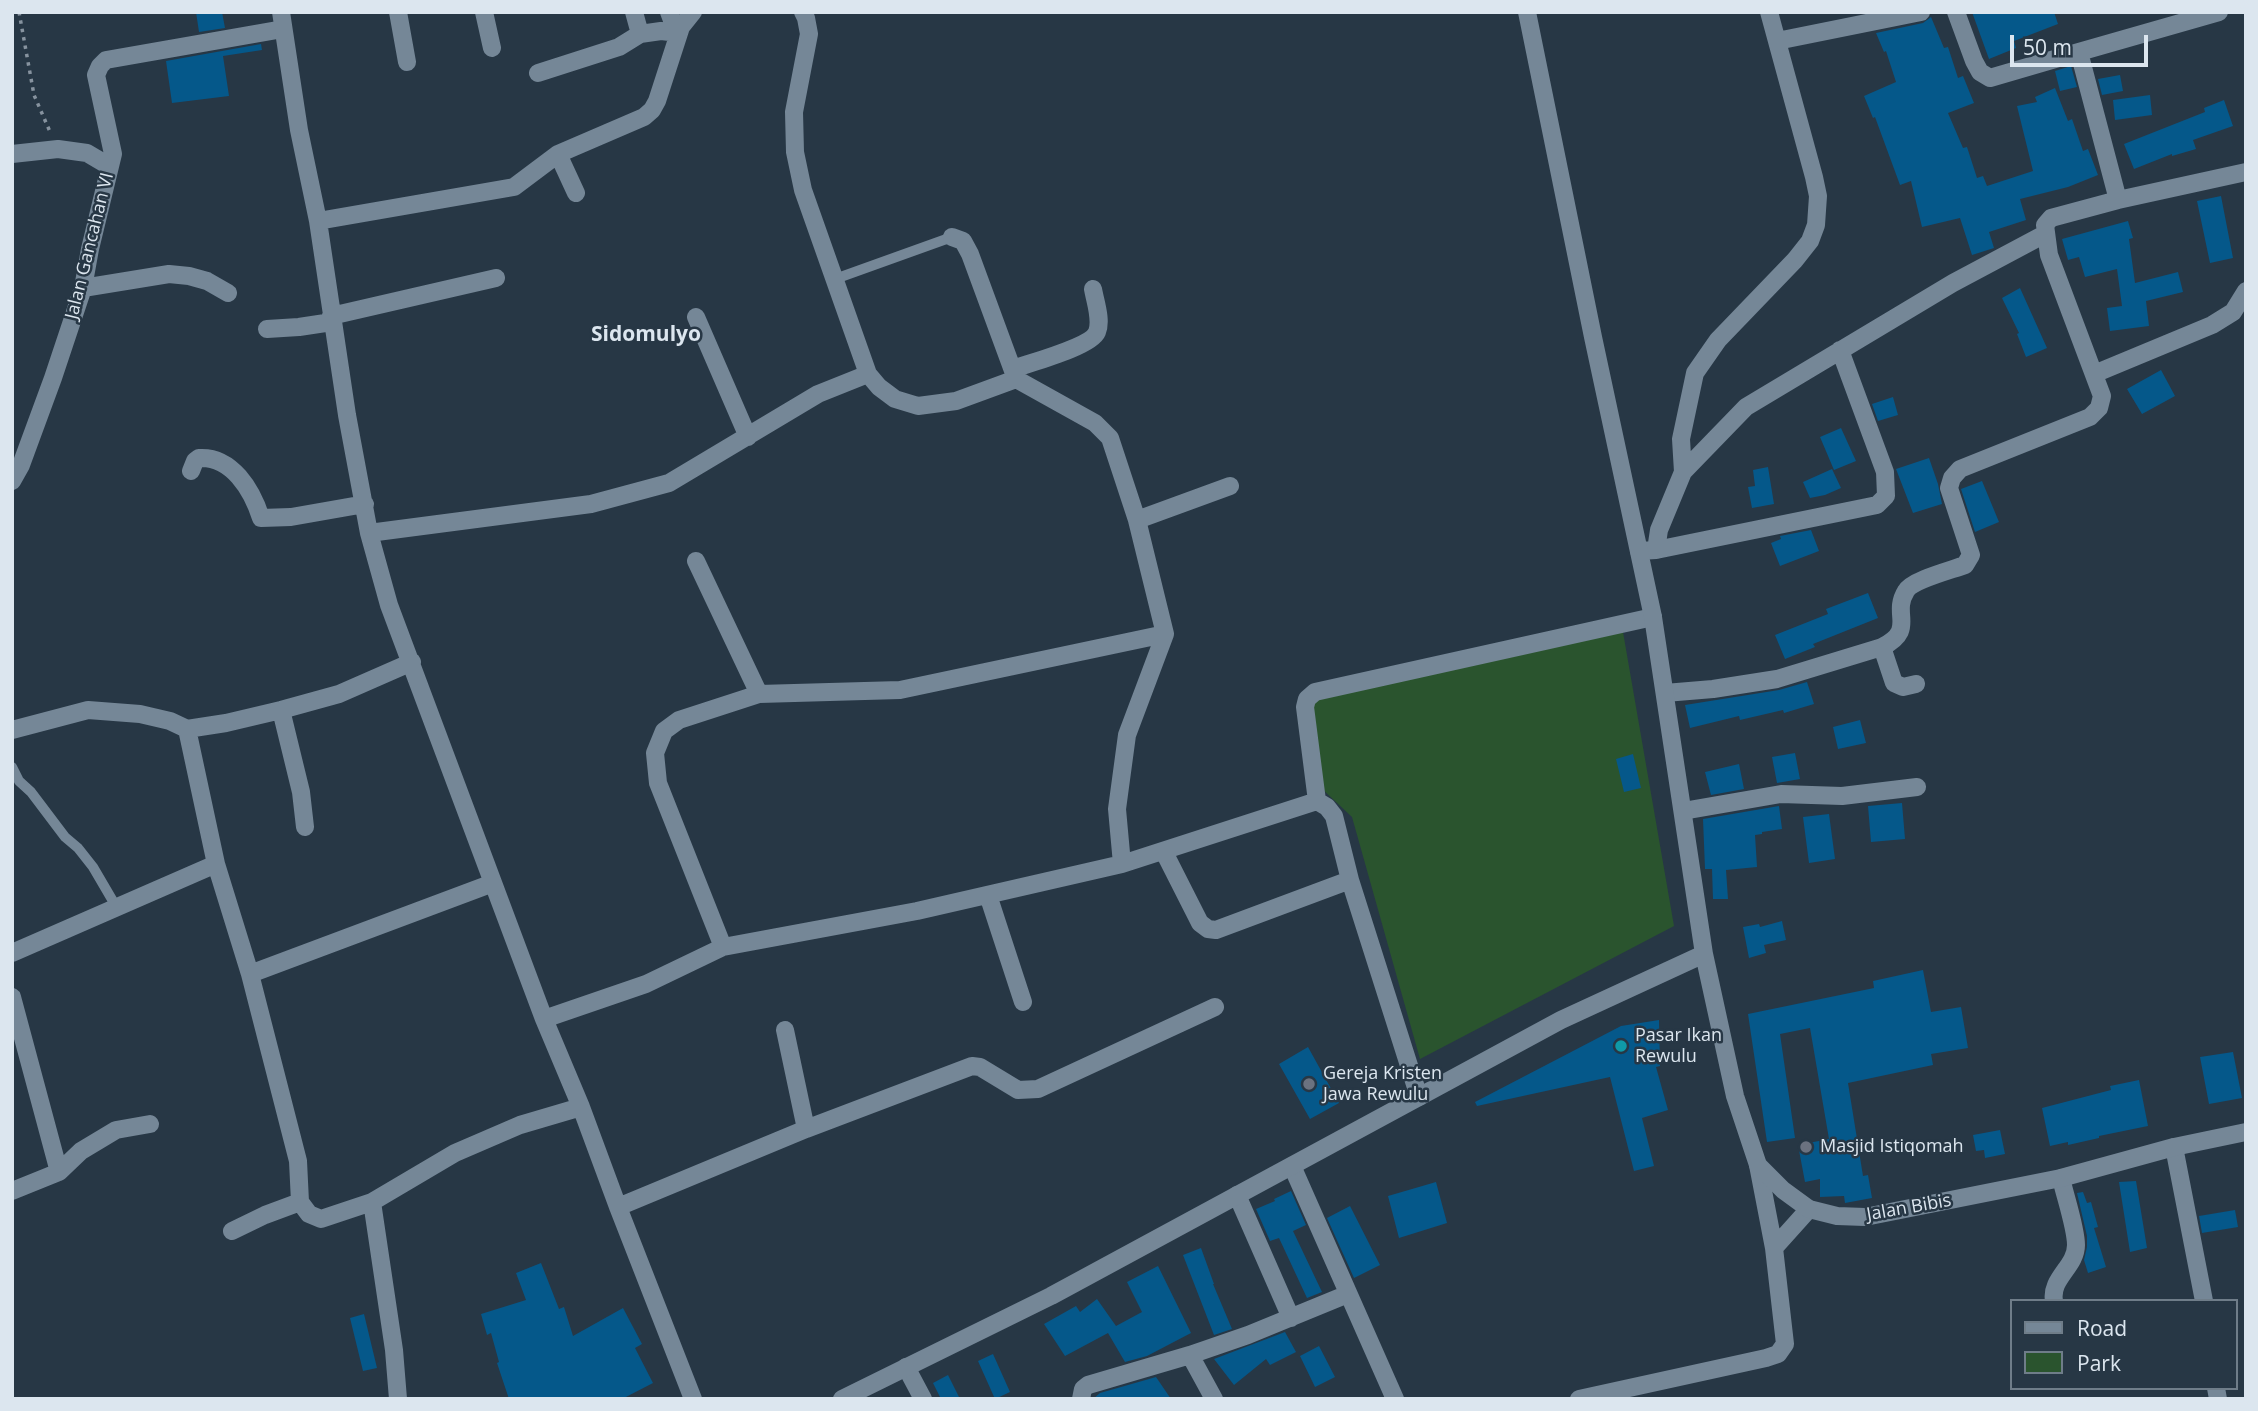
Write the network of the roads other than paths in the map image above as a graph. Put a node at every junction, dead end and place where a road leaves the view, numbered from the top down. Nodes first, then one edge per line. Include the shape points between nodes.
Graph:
1 (398, 12) edge
2 (484, 12) edge
3 (634, 12) edge
4 (669, 12) edge
5 (693, 12) edge
6 (803, 12) edge
7 (1527, 12) edge
8 (1769, 12) edge
9 (1921, 12) edge
10 (1956, 12) edge
11 (2219, 12) edge
12 (282, 21) edge
13 (680, 30) junction
14 (640, 34) junction
15 (1777, 41) junction
16 (492, 48) dead end
17 (2079, 52) junction
18 (407, 62) dead end
19 (538, 73) dead end
20 (12, 154) edge
21 (558, 154) junction
22 (109, 166) junction
23 (2246, 172) edge
24 (576, 193) dead end
25 (2118, 200) junction
26 (318, 221) junction
27 (2045, 234) junction
28 (952, 237) joint
29 (496, 278) dead end
30 (835, 279) junction
31 (83, 288) junction
32 (1093, 289) dead end
33 (2246, 291) edge
34 (228, 293) dead end
35 (696, 317) dead end
36 (332, 319) junction
37 (267, 329) dead end
38 (1840, 350) junction
39 (868, 374) junction
40 (1014, 374) junction
41 (2094, 374) junction
42 (748, 436) junction
43 (191, 471) dead end
44 (1684, 472) junction
45 (12, 481) edge
46 (1230, 486) dead end
47 (365, 504) junction
48 (1137, 520) junction
49 (369, 533) junction
50 (1647, 551) junction
51 (696, 561) dead end
52 (1653, 617) junction
53 (1165, 634) junction
54 (1882, 647) junction
55 (412, 662) junction
56 (1916, 684) dead end
57 (1665, 693) junction
58 (759, 694) junction
59 (282, 710) junction
60 (187, 729) junction
61 (12, 730) edge
62 (12, 767) edge
63 (1917, 787) dead end
64 (1317, 801) junction
65 (1683, 811) junction
66 (305, 827) dead end
67 (1164, 852) junction
68 (216, 864) junction
69 (1122, 864) junction
70 (1350, 880) junction
71 (494, 883) junction
72 (988, 895) junction
73 (117, 908) junction
74 (723, 947) junction
75 (12, 953) edge
76 (1704, 954) junction
77 (250, 975) junction
78 (12, 997) edge
79 (1023, 1002) dead end
80 (1214, 1007) dead end
81 (544, 1019) junction
82 (785, 1030) dead end
83 (1419, 1097) junction
84 (581, 1107) junction
85 (150, 1124) dead end
86 (806, 1129) junction
87 (2246, 1132) edge
88 (2175, 1147) junction
89 (1758, 1165) junction
90 (1292, 1166) junction
91 (59, 1172) junction
92 (2061, 1178) junction
93 (12, 1191) edge
94 (1237, 1195) junction
95 (300, 1202) junction
96 (372, 1202) junction
97 (618, 1207) junction
98 (1809, 1209) junction
99 (232, 1231) dead end
100 (1774, 1248) junction
101 (1348, 1294) junction
102 (2054, 1299) edge
103 (2204, 1299) edge
104 (1291, 1318) junction
105 (1190, 1355) junction
106 (906, 1367) junction
107 (398, 1399) edge
108 (693, 1399) edge
109 (842, 1399) edge
110 (923, 1399) edge
111 (1081, 1399) edge
112 (1214, 1399) edge
113 (1395, 1399) edge
114 (1579, 1399) edge

1 - 18 street
2 - 16 street
3 - 14 street
4 - 13 street
5 - 13 street
6 - 30 street via 809,34 794,112 795,152 803,190
7 - 50 street, Jalan Bibis
8 - 15 street
9 - 15 street
10 - 17 street via 1974,61 1990,78
11 - 17 street
12 - 22 street, Jalan Gancahan VI via 106,60 96,75 113,154
12 - 26 street
13 - 14 street
13 - 21 street via 652,110
14 - 19 street via 619,47
15 - 44 street via 1814,177 1816,225 1795,260 1718,340 1695,373 1681,439
17 - 25 street
20 - 22 street via 58,149 86,153
21 - 24 street
21 - 26 street via 514,187
22 - 31 street, Jalan Gancahan VI
23 - 25 street
25 - 27 street via 2050,218
26 - 36 street
27 - 38 street
27 - 41 street
28 - 30 lane
28 - 40 street via 963,240 970,254
29 - 36 street
30 - 39 street
31 - 34 street via 169,274 207,281
31 - 45 street, Jalan Gancahan VI
32 - 40 street via 1098,331 1093,338
33 - 41 street via 2232,312 2212,325
35 - 42 street
36 - 37 street
36 - 47 street
38 - 44 street via 1746,407
38 - 50 street via 1885,472 1886,496 1877,505
39 - 40 street via 895,399 918,406 957,401
39 - 42 street via 818,394
40 - 48 street via 1095,423 1110,438
41 - 54 street via 2102,396 2090,417 1960,469 1952,478 1949,488 1970,560 1906,590 1901,631
42 - 49 street via 669,483 591,504
43 - 47 street via 199,458 222,462 243,479 261,518
44 - 50 street
46 - 48 street
47 - 49 street
48 - 53 street
49 - 55 street via 389,605
50 - 52 street, Jalan Bibis
51 - 58 street
52 - 57 street, Jalan Bibis
52 - 64 street via 1315,692 1306,707
53 - 58 street via 900,690
53 - 69 street via 1127,735 1117,809
54 - 56 street via 1894,683 1903,687
54 - 57 street via 1777,679
55 - 59 street via 339,694
55 - 71 street
57 - 65 street, Jalan Bibis
58 - 74 street via 679,720 664,731 655,753 658,783
59 - 60 street
59 - 66 street
60 - 61 street via 141,714 88,710
60 - 68 street
62 - 73 lane via 93,867
63 - 65 street via 1842,796 1781,794
64 - 67 street
64 - 70 street via 1334,816
65 - 76 street, Jalan Bibis
67 - 69 street
67 - 70 street via 1200,923 1208,929 1216,930
68 - 73 street
68 - 77 street
69 - 72 street
70 - 83 street
71 - 77 street
71 - 81 street
72 - 74 street
72 - 79 street
73 - 75 street
74 - 81 street via 646,984
76 - 83 street via 1561,1020
76 - 89 street, Jalan Bibis via 1735,1096
77 - 95 street via 299,1161
78 - 91 street
80 - 86 street via 1038,1089 1018,1090 972,1066
81 - 84 street
82 - 86 street
83 - 90 street
84 - 96 street via 520,1125 455,1153
84 - 97 street
85 - 91 street via 116,1130
86 - 97 street
87 - 88 street, Jalan Bibis
88 - 92 street, Jalan Bibis
88 - 103 street
89 - 98 street, Jalan Bibis
89 - 100 street
90 - 94 street
90 - 101 street
91 - 93 street
92 - 98 street, Jalan Bibis via 1865,1217
92 - 102 street via 2076,1245 2054,1288
94 - 104 street
94 - 106 street via 1051,1296
95 - 96 street via 309,1214 321,1219
95 - 99 street
96 - 107 street
97 - 108 street
98 - 100 street
100 - 114 street via 1785,1343 1778,1354
101 - 104 street
101 - 113 street
104 - 105 street
105 - 111 street via 1088,1385
105 - 112 street
106 - 109 street
106 - 110 street

